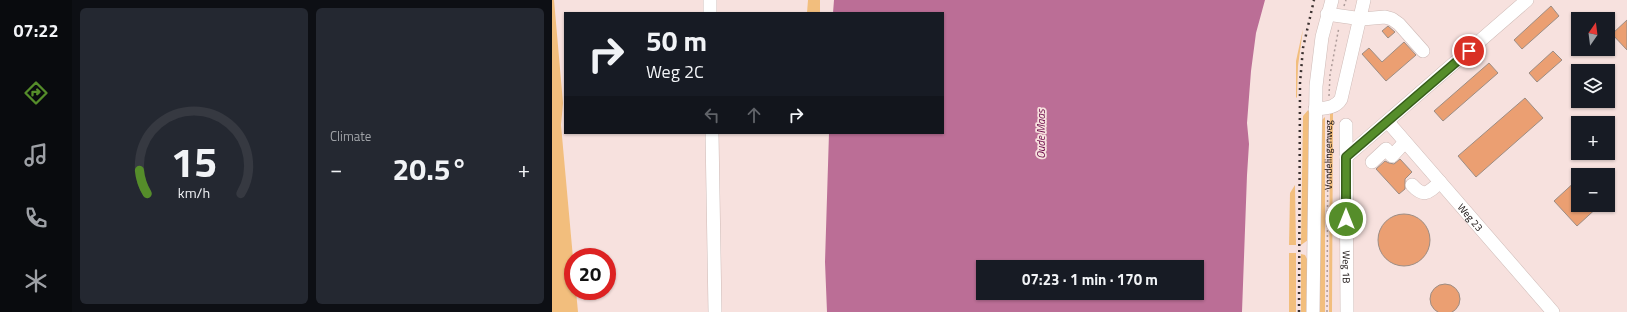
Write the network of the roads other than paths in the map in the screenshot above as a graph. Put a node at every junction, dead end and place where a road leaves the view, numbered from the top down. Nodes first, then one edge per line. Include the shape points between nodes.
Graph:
1 (710, 0) edge
2 (1332, 0) edge
3 (1364, 0) edge
4 (1527, 0) edge
5 (710, 12) edge
6 (1328, 14) junction
7 (1359, 19) junction
8 (1423, 51) dead end
9 (1315, 109) junction
10 (1388, 122) junction
11 (1346, 125) dead end
12 (712, 134) edge
13 (1405, 142) junction
14 (1346, 157) junction
15 (1372, 162) dead end
16 (1440, 182) junction
17 (1412, 185) dead end
18 (715, 312) edge
19 (1313, 312) edge
20 (1347, 312) edge
21 (1553, 312) edge

1 - 5 street
2 - 6 street, Vondelingenweg
3 - 7 street
4 - 10 street
6 - 7 street
6 - 9 street, Vondelingenweg via 1319,61
7 - 8 street via 1395,20
7 - 9 street via 1341,99 1329,107
9 - 19 street, Vondelingenweg
10 - 13 street, Weg 23
10 - 14 street
11 - 14 street, Weg 1B
12 - 18 street
13 - 15 street via 1392,156 1386,149
13 - 16 street, Weg 23
14 - 20 street, Weg 1B
16 - 17 street via 1423,194
16 - 21 street, Weg 23

